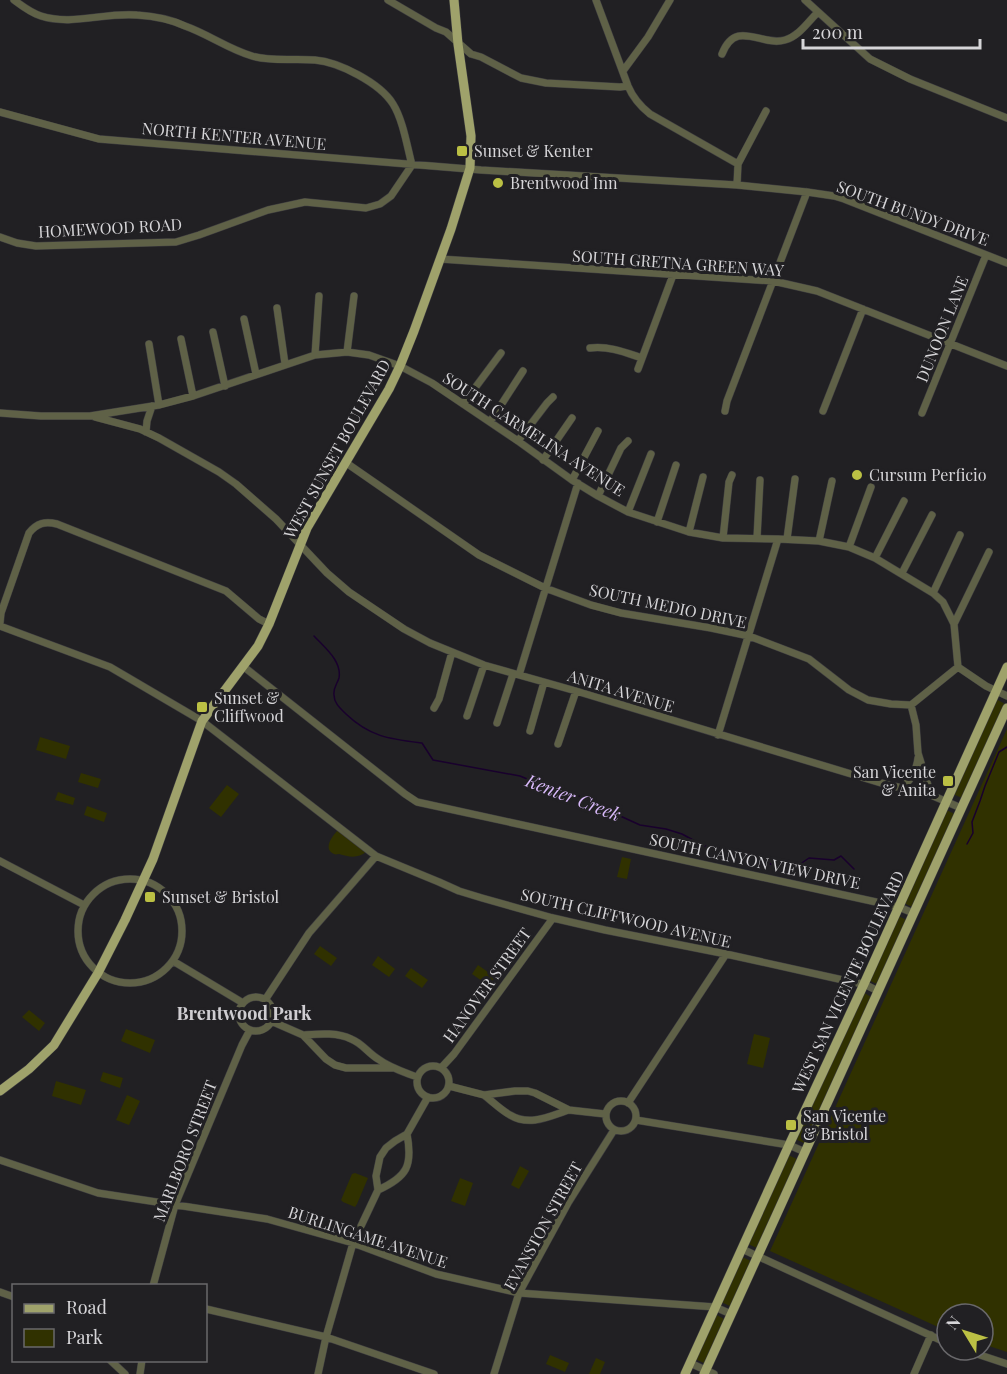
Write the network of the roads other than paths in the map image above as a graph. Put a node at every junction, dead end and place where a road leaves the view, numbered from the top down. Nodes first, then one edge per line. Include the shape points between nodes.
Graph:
1 (14, 0) edge
2 (388, 0) edge
3 (454, 0) edge
4 (596, 0) edge
5 (670, 0) edge
6 (805, 0) edge
7 (818, 12) junction
8 (458, 44) junction
9 (722, 54) dead end
10 (623, 71) junction
11 (628, 86) junction
12 (766, 111) dead end
13 (0, 112) edge
14 (1007, 118) edge
15 (738, 164) junction
16 (412, 165) junction
17 (470, 168) junction
18 (737, 184) junction
19 (807, 192) junction
20 (0, 237) edge
21 (986, 255) junction
22 (440, 259) junction
23 (1007, 263) edge
24 (674, 275) junction
25 (773, 281) junction
26 (319, 296) dead end
27 (354, 296) dead end
28 (277, 308) dead end
29 (863, 309) junction
30 (244, 319) dead end
31 (213, 332) dead end
32 (181, 339) dead end
33 (951, 343) junction
34 (149, 344) dead end
35 (590, 348) dead end
36 (347, 352) junction
37 (501, 353) dead end
38 (315, 355) junction
39 (642, 358) junction
40 (285, 364) junction
41 (400, 366) junction
42 (1007, 366) edge
43 (638, 369) dead end
44 (523, 371) dead end
45 (256, 374) junction
46 (225, 386) junction
47 (194, 396) junction
48 (553, 397) dead end
49 (463, 404) junction
50 (156, 405) junction
51 (725, 411) dead end
52 (823, 411) dead end
53 (0, 413) edge
54 (922, 413) dead end
55 (90, 416) junction
56 (572, 418) dead end
57 (490, 423) junction
58 (597, 431) dead end
59 (146, 432) junction
60 (518, 441) junction
61 (628, 441) dead end
62 (651, 454) dead end
63 (543, 460) junction
64 (345, 462) junction
65 (676, 465) dead end
66 (732, 475) dead end
67 (703, 477) dead end
68 (795, 479) dead end
69 (760, 480) dead end
70 (575, 481) junction
71 (832, 481) dead end
72 (871, 487) dead end
73 (598, 496) junction
74 (904, 501) dead end
75 (628, 512) junction
76 (932, 515) dead end
77 (657, 522) junction
78 (689, 532) junction
79 (960, 535) dead end
80 (723, 538) junction
81 (757, 538) junction
82 (778, 538) junction
83 (787, 539) junction
84 (819, 541) junction
85 (301, 545) junction
86 (849, 547) junction
87 (989, 552) dead end
88 (875, 558) junction
89 (902, 573) junction
90 (545, 588) junction
91 (933, 593) junction
92 (269, 624) junction
93 (954, 624) junction
94 (0, 625) edge
95 (749, 636) junction
96 (452, 652) junction
97 (484, 665) junction
98 (244, 667) junction
99 (958, 667) junction
100 (1007, 667) edge
101 (516, 674) junction
102 (544, 682) junction
103 (576, 691) junction
104 (996, 691) junction
105 (1007, 696) edge
106 (911, 705) junction
107 (434, 708) dead end
108 (1007, 708) edge
109 (467, 716) dead end
110 (202, 721) junction
111 (497, 723) dead end
112 (530, 731) dead end
113 (718, 735) junction
114 (558, 744) dead end
115 (918, 753) junction
116 (903, 787) junction
117 (931, 795) junction
118 (947, 802) junction
119 (961, 808) junction
120 (376, 856) junction
121 (0, 861) edge
122 (144, 880) junction
123 (84, 905) junction
124 (899, 907) junction
125 (913, 913) junction
126 (553, 918) junction
127 (726, 954) junction
128 (173, 961) junction
129 (98, 973) junction
130 (864, 984) junction
131 (878, 991) junction
132 (265, 1000) junction
133 (243, 1003) junction
134 (271, 1021) junction
135 (250, 1030) junction
136 (303, 1035) junction
137 (392, 1068) junction
138 (441, 1068) junction
139 (417, 1077) junction
140 (449, 1086) junction
141 (0, 1091) edge
142 (484, 1095) junction
143 (428, 1097) junction
144 (628, 1103) junction
145 (569, 1110) junction
146 (605, 1114) junction
147 (636, 1120) junction
148 (614, 1130) junction
149 (407, 1134) junction
150 (789, 1145) junction
151 (805, 1152) junction
152 (0, 1160) edge
153 (378, 1190) junction
154 (175, 1205) junction
155 (353, 1244) junction
156 (741, 1249) junction
157 (758, 1256) junction
158 (154, 1284) edge
159 (519, 1293) junction
160 (715, 1307) junction
161 (207, 1309) edge
162 (731, 1314) junction
163 (931, 1335) junction
164 (326, 1337) junction
165 (935, 1337) edge
166 (112, 1362) edge
167 (690, 1363) junction
168 (708, 1373) edge
169 (125, 1374) edge
170 (318, 1374) edge
171 (434, 1374) edge
172 (494, 1374) edge
173 (685, 1374) edge
174 (914, 1374) edge

1 - 16 street via 28,10 55,19 117,14 154,17 187,26 255,57 318,60 352,71 393,104
2 - 8 street via 446,32
3 - 8 main road, WEST SUNSET BOULEVARD
4 - 10 street
5 - 10 street
6 - 7 street
7 - 9 street via 787,39 776,42 736,36
7 - 14 street via 879,65
8 - 11 street via 531,81
8 - 17 main road, WEST SUNSET BOULEVARD via 471,136
10 - 11 street
11 - 15 street via 639,105 650,114
12 - 15 street
13 - 16 street, NORTH KENTER AVENUE via 99,139
15 - 18 street
16 - 17 street, NORTH KENTER AVENUE
16 - 20 street, HOMEWOOD ROAD via 392,196 380,204 366,208 305,202 268,210 176,242 36,246
17 - 18 street, NORTH KENTER AVENUE
17 - 22 main road, WEST SUNSET BOULEVARD
18 - 19 street, SOUTH BUNDY DRIVE
19 - 21 street, SOUTH BUNDY DRIVE via 844,199
19 - 25 street
21 - 23 street, SOUTH BUNDY DRIVE
21 - 33 street, DUNOON LANE
22 - 24 street, SOUTH GRETNA GREEN WAY
22 - 41 main road, WEST SUNSET BOULEVARD
24 - 25 street, SOUTH GRETNA GREEN WAY
24 - 39 street
25 - 29 street, SOUTH GRETNA GREEN WAY via 817,291
25 - 51 street
26 - 38 street
27 - 36 street
28 - 40 street
29 - 33 street, SOUTH GRETNA GREEN WAY
29 - 52 street
30 - 45 street
31 - 46 street
32 - 47 street
33 - 42 street, SOUTH GRETNA GREEN WAY
33 - 54 street, DUNOON LANE
34 - 50 street
35 - 39 street via 614,348
36 - 38 street, SOUTH CARMELINA AVENUE
36 - 41 street, SOUTH CARMELINA AVENUE
37 - 49 street
38 - 40 street, SOUTH CARMELINA AVENUE
39 - 43 street
40 - 45 street, SOUTH CARMELINA AVENUE
41 - 49 street, SOUTH CARMELINA AVENUE
41 - 64 main road, WEST SUNSET BOULEVARD
44 - 57 street
45 - 46 street, SOUTH CARMELINA AVENUE
46 - 47 street, SOUTH CARMELINA AVENUE
47 - 50 street, SOUTH CARMELINA AVENUE
48 - 60 street
49 - 57 street, SOUTH CARMELINA AVENUE
50 - 55 street, SOUTH CARMELINA AVENUE
50 - 59 street
53 - 55 street
55 - 59 street, ANITA AVENUE
56 - 63 street
57 - 60 street, SOUTH CARMELINA AVENUE
58 - 70 street
59 - 85 street, ANITA AVENUE via 236,484
60 - 63 street, SOUTH CARMELINA AVENUE
61 - 73 street
62 - 75 street
63 - 70 street, SOUTH CARMELINA AVENUE
64 - 85 main road, WEST SUNSET BOULEVARD
64 - 90 street, SOUTH MEDIO DRIVE via 479,555
65 - 77 street
66 - 80 street
67 - 78 street
68 - 83 street
69 - 81 street
70 - 73 street, SOUTH CARMELINA AVENUE
70 - 90 street
71 - 84 street
72 - 86 street
73 - 75 street, SOUTH CARMELINA AVENUE
74 - 88 street
75 - 77 street, SOUTH CARMELINA AVENUE
76 - 89 street
77 - 78 street, SOUTH CARMELINA AVENUE
78 - 80 street, SOUTH CARMELINA AVENUE
79 - 91 street
80 - 81 street, SOUTH CARMELINA AVENUE
81 - 82 street, SOUTH CARMELINA AVENUE
82 - 83 street, SOUTH CARMELINA AVENUE
82 - 95 street
83 - 84 street, SOUTH CARMELINA AVENUE
84 - 86 street, SOUTH CARMELINA AVENUE
85 - 92 main road, WEST SUNSET BOULEVARD
85 - 96 street, ANITA AVENUE via 349,592 404,629
86 - 88 street, SOUTH CARMELINA AVENUE
87 - 93 street
88 - 89 street, SOUTH CARMELINA AVENUE
89 - 91 street, SOUTH CARMELINA AVENUE
90 - 95 street, SOUTH MEDIO DRIVE via 621,613
90 - 101 street
91 - 93 street, SOUTH CARMELINA AVENUE via 943,602
92 - 94 street via 226,591 48,522 34,527 30,533
92 - 98 main road, WEST SUNSET BOULEVARD
93 - 99 street, SOUTH CARMELINA AVENUE
94 - 110 street, SOUTH CLIFFWOOD AVENUE via 110,667
95 - 106 street, SOUTH MEDIO DRIVE via 809,659 868,700
95 - 113 street
96 - 97 street, ANITA AVENUE
96 - 107 street
97 - 101 street, ANITA AVENUE
97 - 109 street
98 - 110 main road, WEST SUNSET BOULEVARD
98 - 124 street, SOUTH CANYON VIEW DRIVE via 417,802
99 - 104 street
99 - 106 street
100 - 104 main road, WEST SAN VICENTE BOULEVARD
101 - 102 street, ANITA AVENUE
101 - 111 street
102 - 103 street, ANITA AVENUE
102 - 112 street
103 - 113 street, ANITA AVENUE
103 - 114 street
104 - 105 street
104 - 118 main road, WEST SAN VICENTE BOULEVARD
106 - 115 street
108 - 119 main road, WEST SAN VICENTE BOULEVARD
110 - 120 street, SOUTH CLIFFWOOD AVENUE
110 - 122 main road, WEST SUNSET BOULEVARD
113 - 116 street, ANITA AVENUE
115 - 116 street via 914,775
115 - 117 street
116 - 117 street, ANITA AVENUE
117 - 118 street, ANITA AVENUE
118 - 119 street, ANITA AVENUE
118 - 124 main road, WEST SAN VICENTE BOULEVARD
119 - 125 main road, WEST SAN VICENTE BOULEVARD
120 - 126 street, SOUTH CLIFFWOOD AVENUE via 459,891
120 - 132 street via 309,933
121 - 123 street
122 - 123 street via 130,878 108,883
122 - 128 street via 162,890 180,911 181,944
122 - 129 main road, WEST SUNSET BOULEVARD
123 - 129 street via 77,942 80,952
124 - 125 street, SOUTH CANYON VIEW DRIVE
124 - 130 main road, WEST SAN VICENTE BOULEVARD
125 - 131 main road, WEST SAN VICENTE BOULEVARD
126 - 127 street, SOUTH CLIFFWOOD AVENUE
126 - 138 street, HANOVER STREET
127 - 130 street, SOUTH CLIFFWOOD AVENUE
127 - 144 street
128 - 129 street via 161,972 134,982 109,980
128 - 133 street
129 - 141 main road, WEST SUNSET BOULEVARD via 54,1045
130 - 131 street, SOUTH CLIFFWOOD AVENUE
130 - 150 main road, WEST SAN VICENTE BOULEVARD
131 - 151 main road, WEST SAN VICENTE BOULEVARD
132 - 133 street via 256,997
132 - 134 street via 271,1007
133 - 135 street via 239,1017
134 - 135 street via 260,1030
134 - 136 street
135 - 154 street, MARLBORO STREET
136 - 137 street via 349,1037
136 - 137 street via 335,1065
137 - 139 street
138 - 139 street via 429,1066
138 - 140 street via 449,1077
139 - 143 street via 418,1089
140 - 142 street
140 - 143 street via 438,1097
142 - 145 street via 528,1091
142 - 145 street via 509,1115 526,1121
143 - 149 street
144 - 146 street via 614,1102
144 - 147 street via 635,1110
145 - 146 street
146 - 148 street via 607,1124
147 - 148 street via 627,1131
147 - 150 street
148 - 159 street, EVANSTON STREET
149 - 153 street via 380,1157
149 - 153 street via 410,1149 406,1169
150 - 151 street
150 - 156 main road, WEST SAN VICENTE BOULEVARD
151 - 157 main road, WEST SAN VICENTE BOULEVARD
152 - 154 street, BURLINGAME AVENUE via 98,1193
153 - 155 street
154 - 155 street, BURLINGAME AVENUE via 267,1219
154 - 158 street, MARLBORO STREET
155 - 159 street, BURLINGAME AVENUE via 436,1274
155 - 164 street
156 - 157 street
156 - 160 main road, WEST SAN VICENTE BOULEVARD
157 - 162 main road, WEST SAN VICENTE BOULEVARD
157 - 163 street
159 - 160 street, BURLINGAME AVENUE
159 - 172 street, EVANSTON STREET
160 - 162 street, BURLINGAME AVENUE
160 - 167 main road, WEST SAN VICENTE BOULEVARD
161 - 164 street
162 - 168 main road, WEST SAN VICENTE BOULEVARD
163 - 165 street
163 - 174 street
164 - 170 street
164 - 171 street
166 - 169 street
167 - 168 street
167 - 173 main road, WEST SAN VICENTE BOULEVARD

